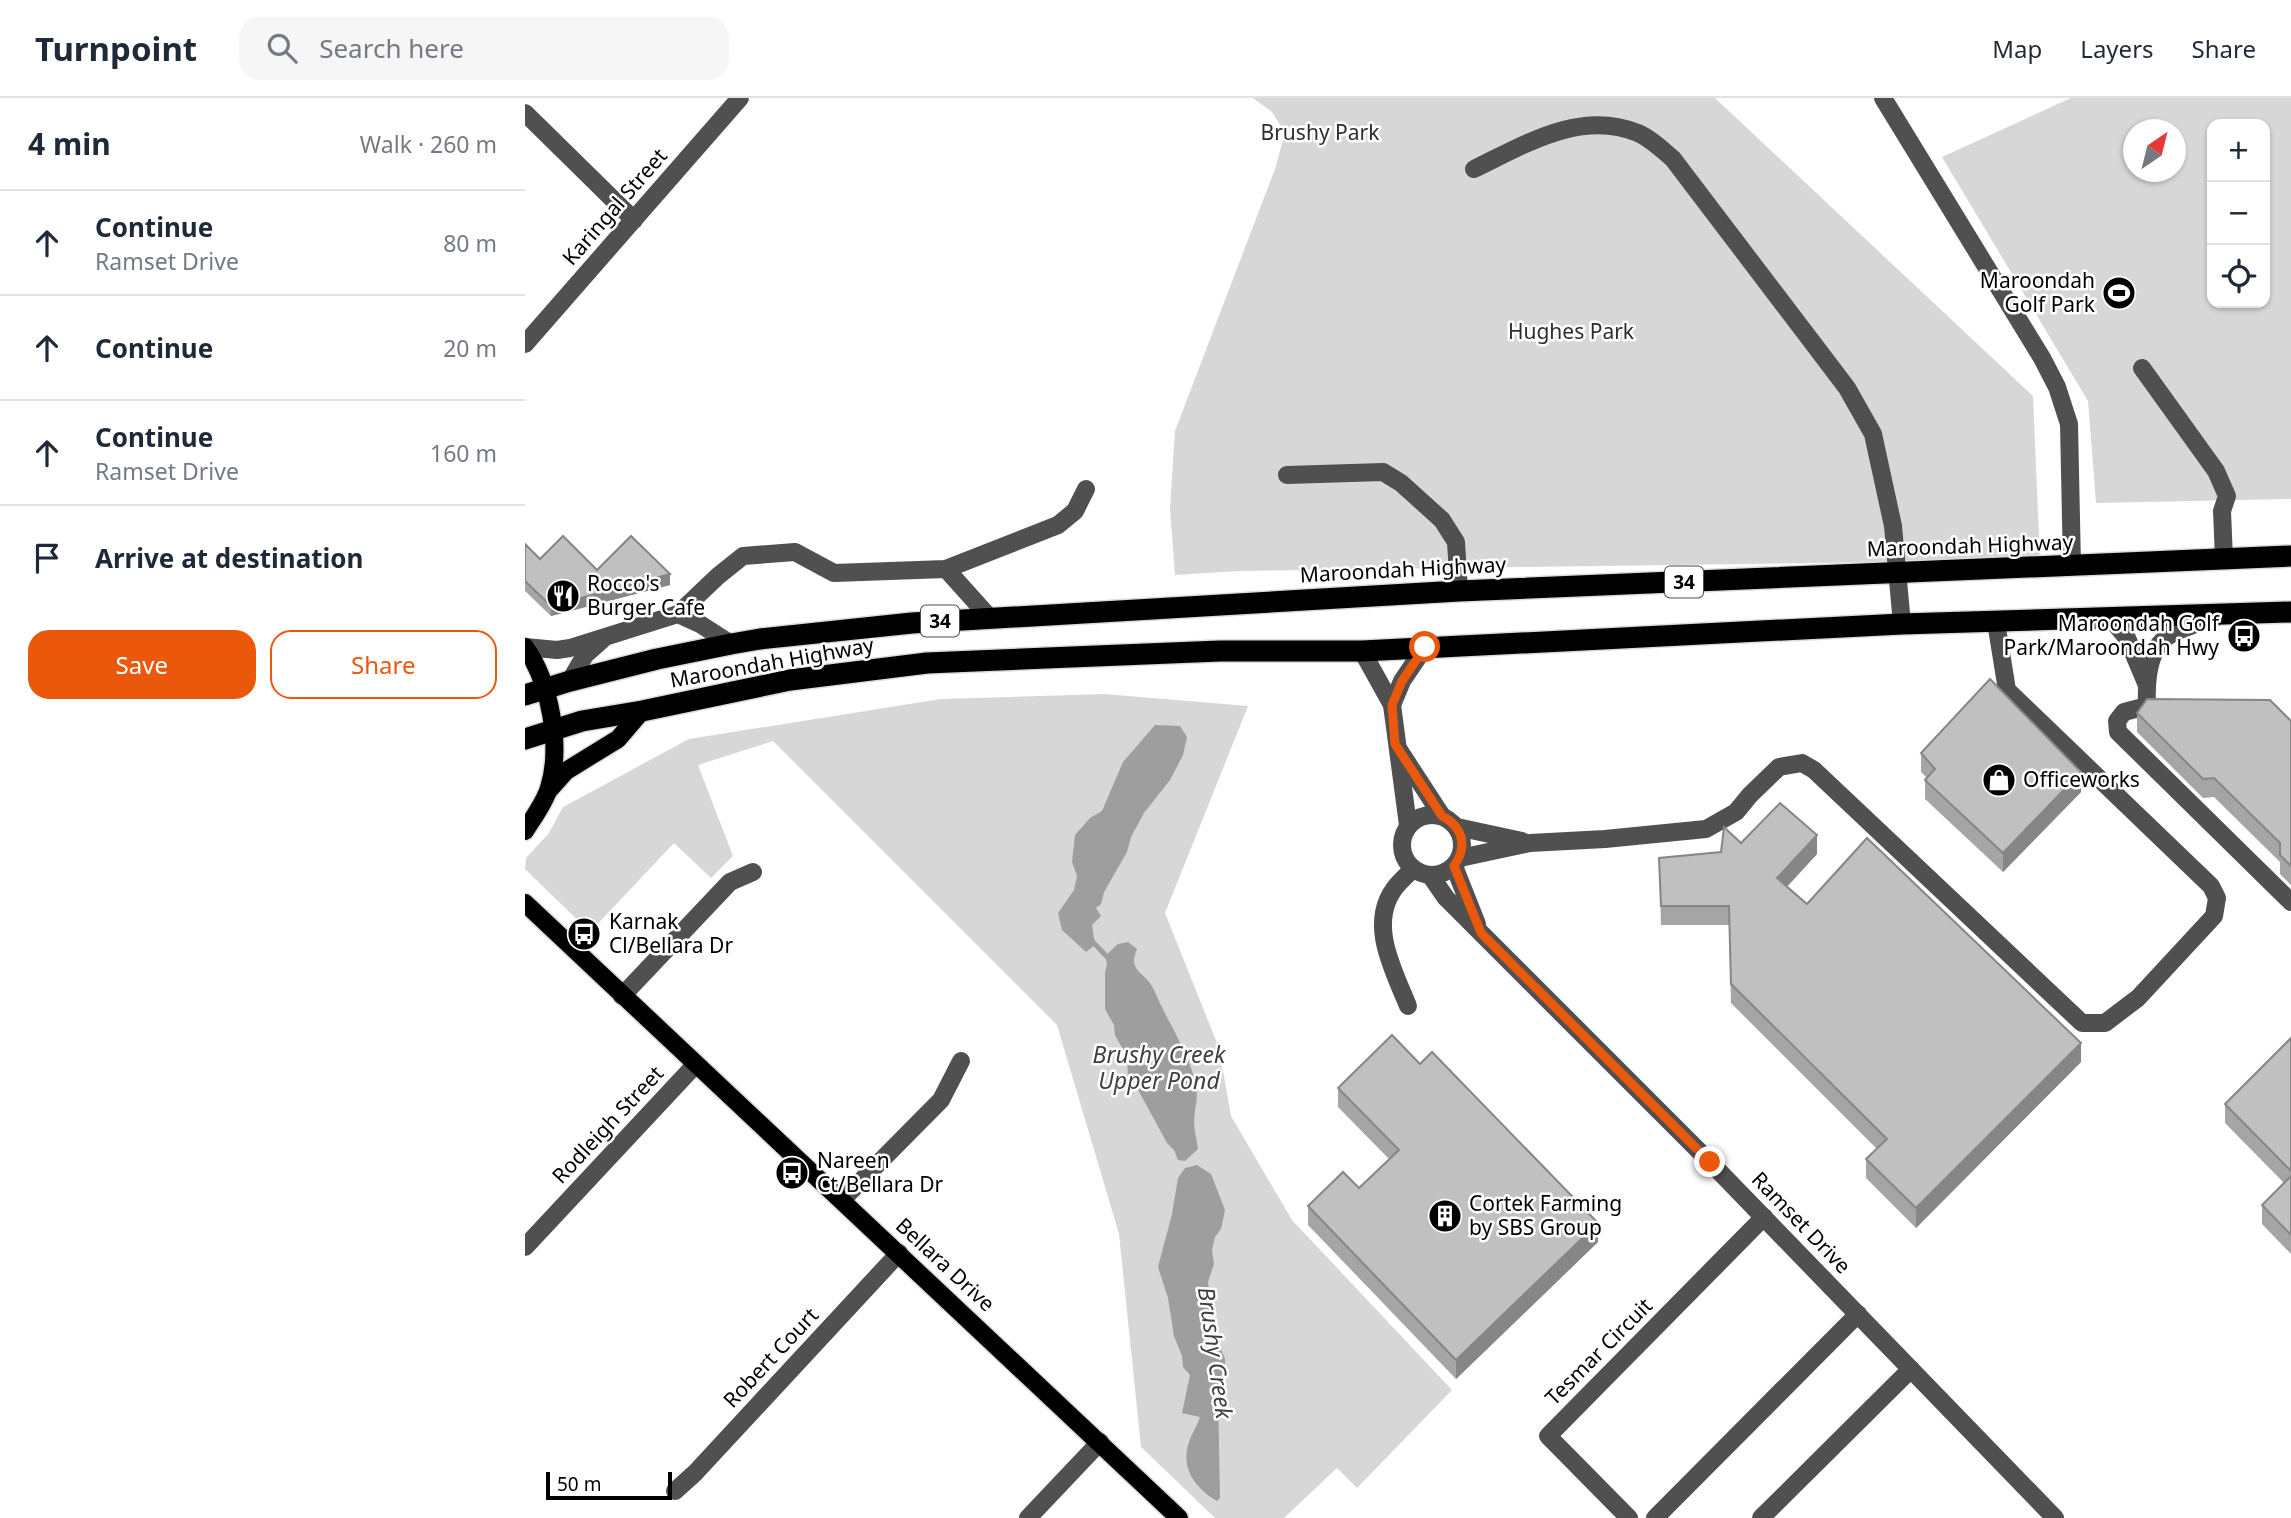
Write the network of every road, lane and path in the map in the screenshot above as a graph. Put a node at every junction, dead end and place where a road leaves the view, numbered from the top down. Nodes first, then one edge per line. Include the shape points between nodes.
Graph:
1 (740, 98) edge
2 (1883, 98) edge
3 (525, 113) edge
4 (1474, 169) dead end
5 (634, 220) junction
6 (525, 344) edge
7 (2142, 368) dead end
8 (1287, 475) dead end
9 (1086, 489) dead end
10 (2291, 556) edge
11 (2224, 559) junction
12 (2072, 566) junction
13 (946, 569) junction
14 (1898, 573) junction
15 (1459, 591) junction
16 (2291, 612) edge
17 (678, 614) junction
18 (2220, 615) junction
19 (991, 618) junction
20 (2111, 619) junction
21 (1996, 622) junction
22 (1902, 624) junction
23 (604, 638) junction
24 (731, 644) junction
25 (525, 647) edge
26 (1425, 647) junction
27 (1362, 651) junction
28 (570, 681) junction
29 (2146, 683) junction
30 (535, 692) edge
31 (1392, 705) junction
32 (642, 711) junction
33 (553, 730) junction
34 (525, 739) edge
35 (1395, 744) junction
36 (549, 790) junction
37 (1442, 816) junction
38 (1408, 825) junction
39 (1457, 827) junction
40 (525, 831) edge
41 (1530, 843) junction
42 (1457, 862) junction
43 (753, 872) dead end
44 (1422, 872) junction
45 (2291, 902) edge
46 (525, 903) edge
47 (1481, 933) junction
48 (622, 996) junction
49 (1408, 1006) dead end
50 (961, 1061) dead end
51 (696, 1064) junction
52 (842, 1200) junction
53 (1764, 1217) junction
54 (525, 1247) edge
55 (899, 1254) junction
56 (1858, 1314) junction
57 (1911, 1369) junction
58 (1100, 1442) junction
59 (675, 1491) dead end
60 (1173, 1512) edge
61 (1028, 1518) edge
62 (1629, 1518) edge
63 (1655, 1518) edge
64 (1761, 1518) edge
65 (2055, 1518) edge

1 - 5 street, Karingal Street
2 - 12 street via 2057,387 2069,424
3 - 5 street
4 - 14 street via 1555,130 1605,125 1637,133 1673,159 1847,388 1873,434
5 - 6 street, Karingal Street
7 - 11 street via 2216,471 2227,496 2222,511
8 - 15 street via 1383,472 1401,483 1442,520 1456,542
9 - 13 street via 1075,512 1058,525
10 - 11 highway, Maroondah Highway / 34
11 - 12 highway, Maroondah Highway / 34
12 - 14 highway, Maroondah Highway / 34
13 - 17 street via 834,573 795,552 743,556
13 - 19 street
14 - 15 highway, Maroondah Highway / 34
14 - 22 street
15 - 19 highway, Maroondah Highway / 34
16 - 18 highway, Maroondah Highway / 34
17 - 23 street
17 - 24 street
18 - 20 highway, Maroondah Highway / 34
18 - 29 street via 2158,644
19 - 24 highway, Maroondah Highway / 34
20 - 21 highway, Maroondah Highway / 34
20 - 29 street via 2127,638
21 - 22 highway, Maroondah Highway / 34
21 - 41 street via 2007,690 2211,886 2217,898 2214,916 2138,998 2105,1023 2082,1023 1802,763 1779,767 1736,812 1706,829
22 - 26 highway, Maroondah Highway / 34
23 - 25 street via 557,650
23 - 28 street via 585,655
24 - 28 highway, Maroondah Highway / 34
25 - 30 main road via 539,668
26 - 27 highway, Maroondah Highway / 34
26 - 31 street
27 - 31 street
27 - 32 highway, Maroondah Highway / 34 via 1220,650 927,663 790,680
28 - 30 highway, Maroondah Highway / 34
29 - 45 street via 2147,706 2124,712 2117,721 2119,732
30 - 33 main road
31 - 35 street
32 - 33 highway, Maroondah Highway / 34
32 - 36 main road via 618,739 566,771
33 - 34 highway, Maroondah Highway / 34
33 - 36 main road via 555,762
35 - 37 street
35 - 38 street
36 - 40 main road
37 - 38 street via 1424,815
37 - 39 street
38 - 44 street via 1402,853
39 - 41 street
39 - 42 street via 1463,842
41 - 42 street
42 - 44 street via 1447,871
42 - 47 street, Ramset Drive
43 - 48 street via 730,882
44 - 47 street, Ramset Drive
44 - 49 street via 1393,890 1385,911 1384,946
46 - 48 main road, Bellara Drive
47 - 53 street, Ramset Drive
48 - 51 main road, Bellara Drive
50 - 52 street via 941,1100
51 - 52 main road, Bellara Drive
51 - 54 street, Rodleigh Street
52 - 55 main road, Bellara Drive
53 - 56 street, Ramset Drive
53 - 62 street, Tesmar Circuit via 1548,1436
55 - 58 main road, Bellara Drive
55 - 59 street, Robert Court
56 - 57 street, Ramset Drive
56 - 63 street
57 - 64 street
57 - 65 street, Ramset Drive
58 - 60 main road, Bellara Drive
58 - 61 street

